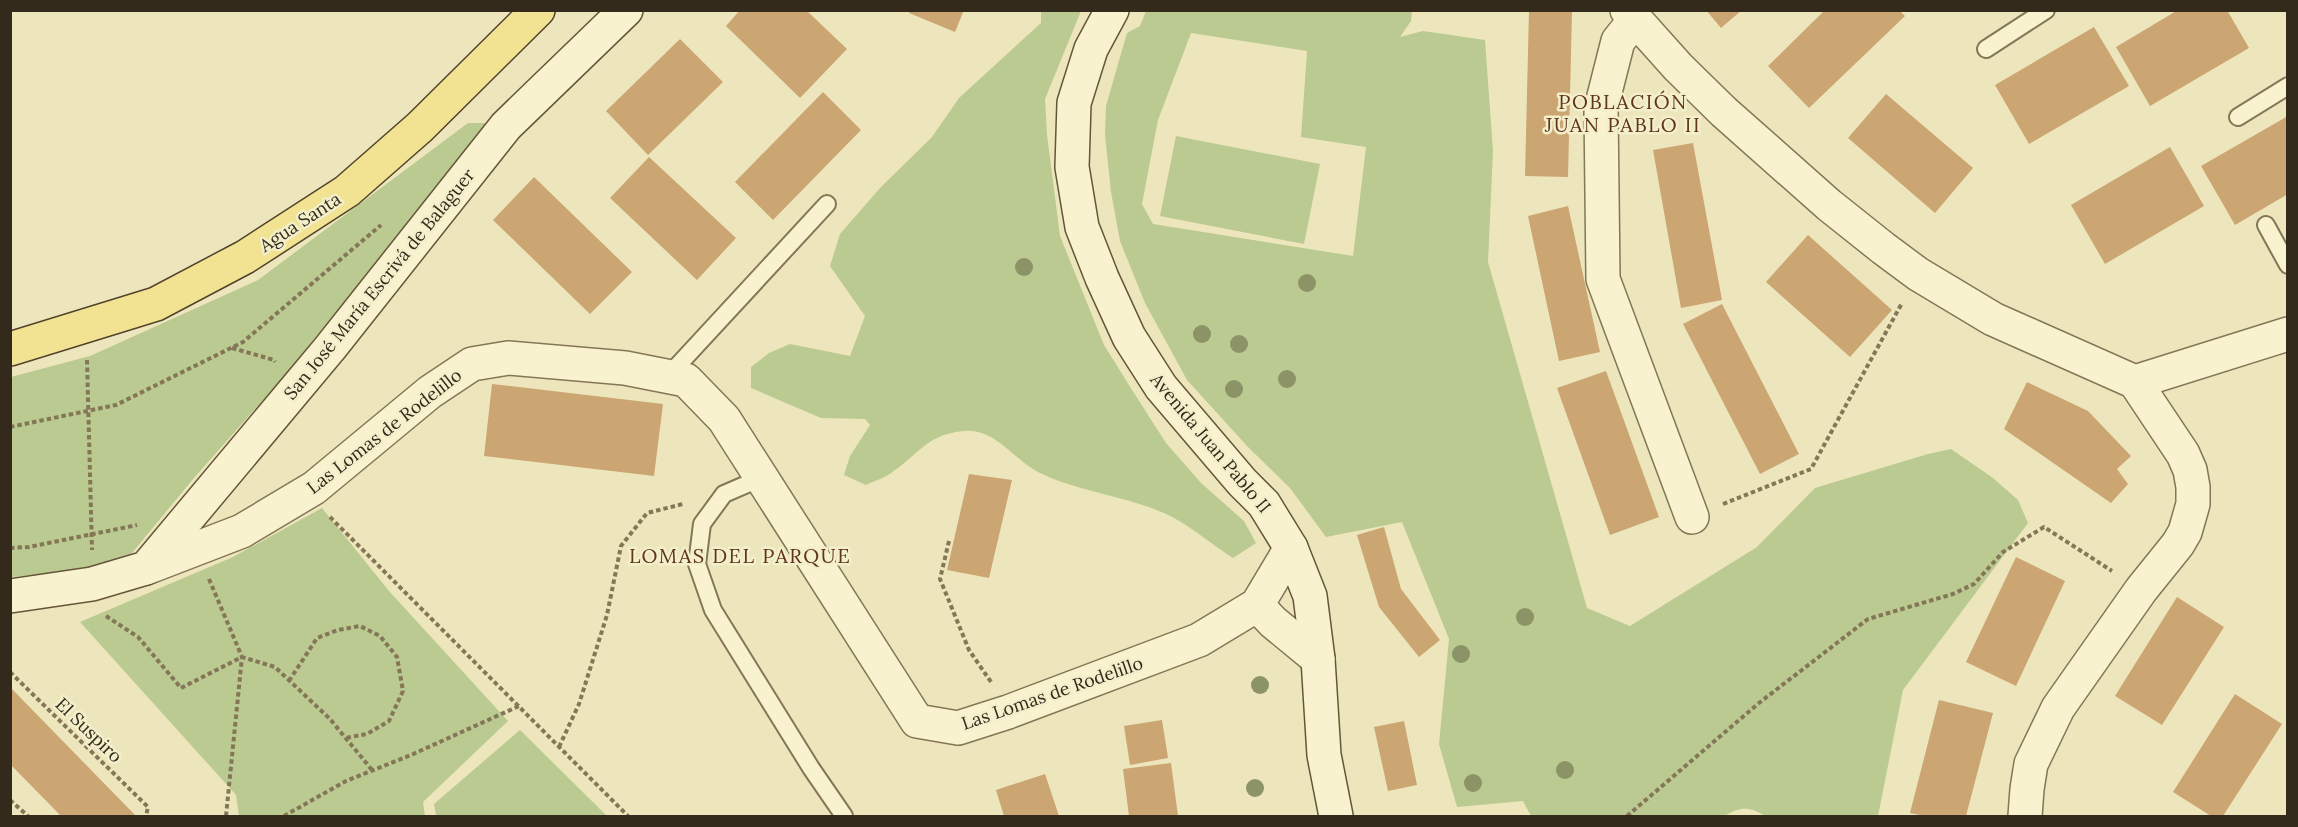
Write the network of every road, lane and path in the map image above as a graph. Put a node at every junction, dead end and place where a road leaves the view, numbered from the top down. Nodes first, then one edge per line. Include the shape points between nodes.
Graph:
1 (538, 10) edge
2 (626, 10) edge
3 (1112, 10) edge
4 (2046, 10) edge
5 (1631, 15) edge
6 (1986, 49) dead end
7 (2288, 86) edge
8 (2238, 117) dead end
9 (827, 204) dead end
10 (2266, 225) dead end
11 (411, 244) junction
12 (2288, 265) edge
13 (1918, 274) junction
14 (85, 326) junction
15 (2288, 334) edge
16 (231, 348) junction
17 (10, 349) edge
18 (668, 376) junction
19 (2135, 382) junction
20 (294, 390) junction
21 (90, 410) junction
22 (10, 427) edge
23 (761, 478) junction
24 (306, 493) junction
25 (713, 508) junction
26 (1692, 517) joint
27 (92, 535) junction
28 (949, 541) dead end
29 (10, 548) edge
30 (1291, 548) junction
31 (196, 549) junction
32 (146, 568) junction
33 (78, 586) junction
34 (2141, 590) junction
35 (10, 596) edge
36 (1257, 605) junction
37 (242, 657) junction
38 (1318, 659) junction
39 (10, 672) edge
40 (289, 681) junction
41 (519, 706) junction
42 (1008, 712) junction
43 (345, 738) junction
44 (559, 747) junction
45 (372, 770) junction
46 (10, 800) edge
47 (28, 816) edge
48 (146, 816) edge
49 (226, 816) edge
50 (284, 816) edge
51 (628, 816) edge
52 (844, 816) edge
53 (1336, 816) edge
54 (1627, 816) edge
55 (2025, 816) edge

1 - 14 main road, Agua Santa via 420,127 347,191 245,258 156,304
2 - 11 street, San José María Escrivá de Balaguer via 506,126
3 - 30 street, Avenida Juan Pablo II via 1091,49 1074,103 1072,167 1082,227 1129,337 1154,377 1264,504
4 - 6 lane
5 - 13 street via 1694,82 1776,159 1828,205
5 - 26 street via 1618,41 1600,108 1603,279
7 - 8 lane
9 - 18 lane
10 - 12 lane
11 - 16 path via 381,225
11 - 20 street, San José María Escrivá de Balaguer
13 - 19 street via 1993,319
13 - 26 path via 1811,469
14 - 17 main road, Agua Santa
14 - 21 path
15 - 19 street
16 - 20 path via 273,360
16 - 21 path via 116,405
18 - 23 street, Las Lomas de Rodelillo via 686,380 724,419
18 - 24 street, Las Lomas de Rodelillo via 625,368 508,358 472,364 430,392
19 - 34 street via 2183,454 2193,487 2193,504 2178,544
20 - 32 street, San José María Escrivá de Balaguer
21 - 22 path
21 - 27 path
23 - 25 lane via 724,494
23 - 42 street, Las Lomas de Rodelillo via 917,721 958,728
24 - 31 street, Las Lomas de Rodelillo via 242,531
24 - 41 path
25 - 44 path via 682,504 647,513 621,546 607,615 579,704
25 - 52 lane via 702,524 697,564 712,610
27 - 29 path
27 - 33 path
28 - 42 path via 940,579 969,650
30 - 36 street, Las Lomas de Rodelillo
30 - 38 street, Avenida Juan Pablo II via 1310,596
31 - 32 street, Las Lomas de Rodelillo
31 - 37 path
32 - 33 street
33 - 35 street
33 - 37 path via 138,637 181,688
34 - 54 path via 2044,527 2002,552 1974,584 1868,619 1760,703
34 - 55 street via 2058,708 2031,764
36 - 38 street
36 - 42 street, Las Lomas de Rodelillo via 1199,640
37 - 40 path via 275,667
37 - 49 path
38 - 53 street, Avenida Juan Pablo II via 1324,755
39 - 48 path, El Suspiro via 148,807
40 - 43 path
40 - 43 path via 317,638 360,626 380,636 397,657 403,691 389,721 367,734
41 - 44 path
41 - 45 path
43 - 45 path
44 - 51 path
45 - 50 path
46 - 47 path

